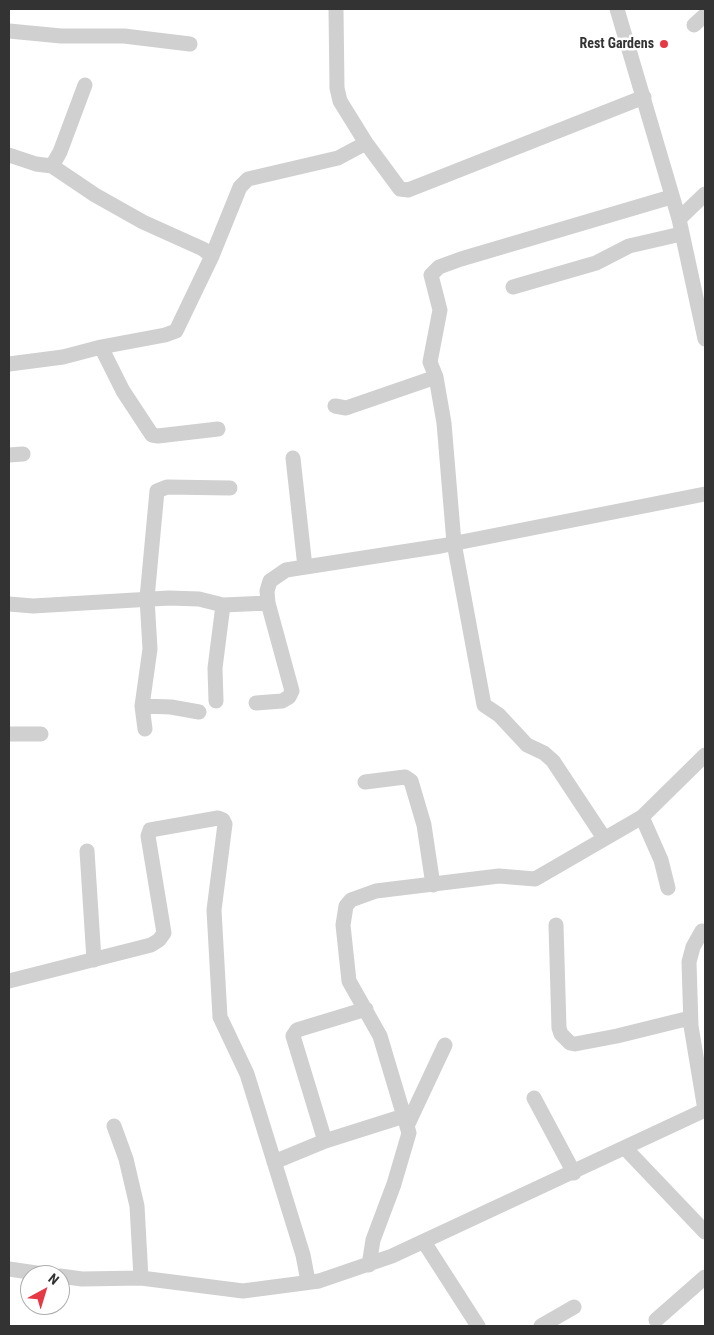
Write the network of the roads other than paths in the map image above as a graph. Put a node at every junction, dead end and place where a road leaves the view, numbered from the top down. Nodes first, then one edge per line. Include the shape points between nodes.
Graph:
1 (336, 9) edge
2 (617, 9) edge
3 (9, 31) edge
4 (190, 44) dead end
5 (85, 85) dead end
6 (644, 97) junction
7 (366, 143) junction
8 (9, 155) edge
9 (52, 166) junction
10 (705, 194) edge
11 (671, 197) junction
12 (680, 227) junction
13 (212, 256) junction
14 (513, 287) dead end
15 (705, 339) edge
16 (101, 347) junction
17 (9, 364) edge
18 (436, 377) junction
19 (334, 406) dead end
20 (218, 428) dead end
21 (293, 458) dead end
22 (230, 488) dead end
23 (705, 494) edge
24 (454, 543) junction
25 (305, 567) junction
26 (147, 598) junction
27 (268, 603) junction
28 (9, 604) edge
29 (223, 605) junction
30 (216, 701) dead end
31 (256, 703) dead end
32 (142, 706) junction
33 (199, 712) dead end
34 (145, 729) dead end
35 (9, 734) edge
36 (41, 734) dead end
37 (705, 754) edge
38 (365, 782) dead end
39 (642, 817) junction
40 (604, 838) junction
41 (87, 851) dead end
42 (433, 885) junction
43 (668, 888) dead end
44 (556, 925) dead end
45 (702, 931) dead end
46 (94, 960) junction
47 (9, 981) edge
48 (366, 1009) junction
49 (690, 1018) junction
50 (444, 1044) dead end
51 (534, 1098) dead end
52 (705, 1110) edge
53 (405, 1121) junction
54 (114, 1126) dead end
55 (324, 1142) junction
56 (625, 1148) junction
57 (274, 1162) junction
58 (574, 1173) junction
59 (705, 1232) edge
60 (424, 1242) junction
61 (369, 1265) junction
62 (70, 1277) edge
63 (705, 1277) edge
64 (141, 1278) junction
65 (308, 1282) junction
66 (574, 1307) dead end
67 (656, 1320) dead end
68 (478, 1326) edge
69 (541, 1326) edge

1 - 7 street via 338,95
2 - 6 street
3 - 4 street via 132,37
5 - 9 street
6 - 7 street via 408,190 397,187
6 - 11 street
7 - 13 street via 338,158 248,179 240,187
8 - 9 street
9 - 13 street via 95,195
10 - 12 street
11 - 12 street
11 - 18 street via 462,259 433,271 431,277 440,310 430,362
12 - 14 street via 629,246 596,263
12 - 15 street
13 - 16 street via 176,331
16 - 17 street via 63,357
16 - 20 street via 123,391 152,435
18 - 19 street via 346,408
18 - 24 street via 444,423
21 - 25 street
22 - 26 street via 167,487 157,491
23 - 24 street
24 - 25 street
24 - 40 street via 484,704 499,715 527,746 553,761
25 - 27 street via 274,576 268,585
26 - 28 street via 33,606
26 - 29 street via 200,599
26 - 32 street via 150,649
27 - 29 street
27 - 31 street via 292,691 282,701
29 - 30 street via 215,668
32 - 33 street
32 - 34 street
35 - 36 street
37 - 39 street
38 - 42 street via 404,777 411,781 424,825
39 - 40 street
39 - 43 street via 661,860
40 - 42 street via 535,879 498,876
41 - 46 street
42 - 48 street via 376,891 351,900 346,906 343,925 347,973 352,988
44 - 49 street via 558,1028 570,1043 617,1036
45 - 49 street via 690,956
46 - 47 street
46 - 57 street via 152,944 164,933 148,836 150,830 218,818 223,820 214,910 220,1017 247,1074
48 - 53 street via 380,1036
48 - 55 street via 297,1030 292,1036
49 - 52 street
50 - 53 street
51 - 58 street
52 - 56 street
53 - 55 street
53 - 61 street via 408,1138 373,1240
54 - 64 street via 137,1206
55 - 57 street
56 - 58 street
56 - 59 street
57 - 65 street
58 - 60 street
60 - 61 street
60 - 68 street
61 - 65 street
62 - 64 street
63 - 67 street
64 - 65 street via 243,1291
66 - 69 street

